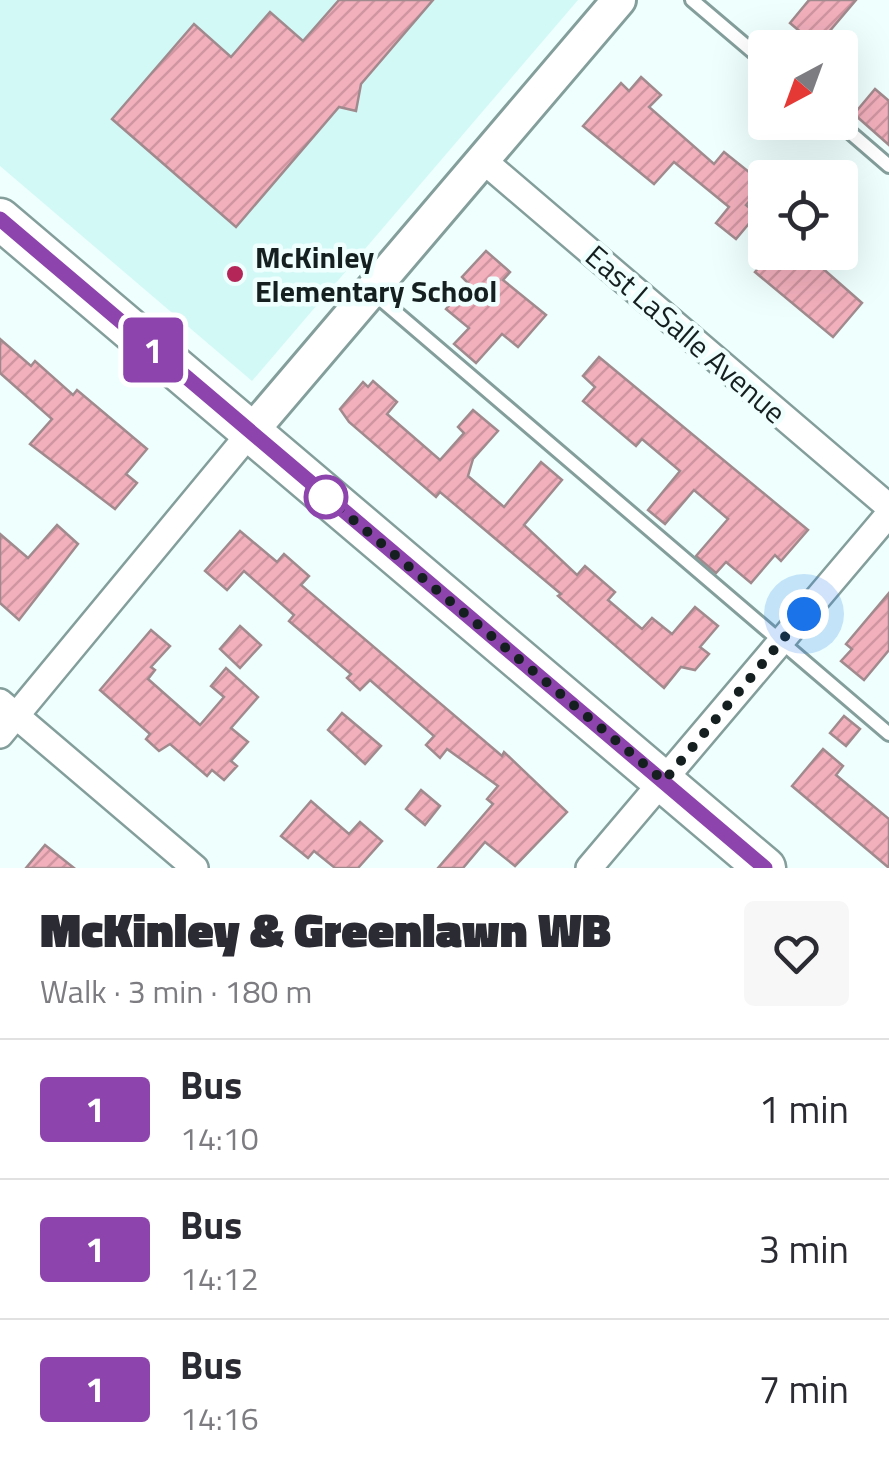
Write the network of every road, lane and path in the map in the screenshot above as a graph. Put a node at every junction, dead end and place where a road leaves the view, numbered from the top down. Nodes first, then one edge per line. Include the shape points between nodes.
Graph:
1 (619, 0) edge
2 (692, 0) edge
3 (748, 48) edge
4 (858, 139) edge
5 (484, 161) junction
6 (889, 166) edge
7 (0, 220) edge
8 (371, 292) junction
9 (250, 433) junction
10 (889, 511) edge
11 (782, 641) junction
12 (5, 718) edge
13 (889, 734) edge
14 (664, 781) junction
15 (195, 868) edge
16 (589, 868) edge
17 (765, 868) edge

1 - 5 street
2 - 3 lane
4 - 6 lane
5 - 8 street
5 - 10 street, East LaSalle Avenue
7 - 9 main road
8 - 9 street
8 - 11 lane
9 - 12 street
9 - 14 main road
10 - 11 street
11 - 13 lane
11 - 14 street
12 - 15 street
14 - 16 street
14 - 17 main road

